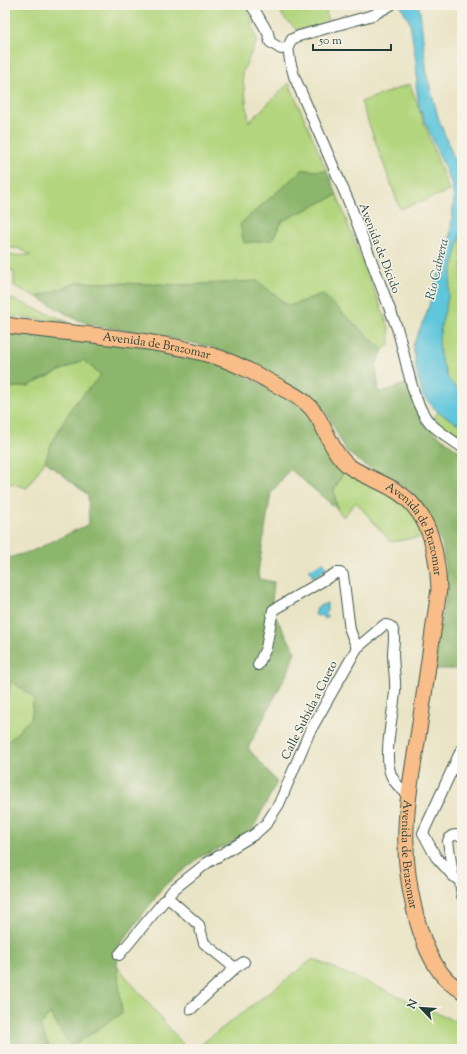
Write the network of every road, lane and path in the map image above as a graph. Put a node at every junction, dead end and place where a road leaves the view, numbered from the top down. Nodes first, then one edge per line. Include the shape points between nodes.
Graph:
1 (251, 5) edge
2 (389, 6) edge
3 (288, 47) junction
4 (5, 325) edge
5 (462, 447) edge
6 (356, 648) junction
7 (258, 665) dead end
8 (462, 748) edge
9 (408, 794) junction
10 (462, 835) edge
11 (453, 876) junction
12 (462, 896) edge
13 (167, 897) junction
14 (119, 955) dead end
15 (244, 962) dead end
16 (235, 968) junction
17 (462, 991) edge
18 (191, 1009) dead end

1 - 3 street via 268,33 270,42 281,49
2 - 3 street via 373,15 299,36 292,40
3 - 5 street, Avenida de Dícido via 294,76 350,207 397,328 418,405 430,423
4 - 9 highway, Avenida de Brazomar via 171,346 218,357 244,368 306,403 317,416 338,454 349,466 408,499 421,516 431,536 438,563 439,589
6 - 7 street via 350,630 343,575 336,573 273,610 266,648
6 - 9 street, Calle Subida a Cueto via 384,625 392,628 396,690 388,764 392,779
6 - 13 street, Calle Subida a Cueto via 309,733 279,804 266,824 255,834 207,863
8 - 11 street via 423,833 436,857
9 - 17 highway, Avenida de Brazomar via 407,861 422,936 433,960 448,980
10 - 11 street via 452,834 448,841
11 - 12 street via 460,880
13 - 14 street, Calle Subida a Cueto
13 - 16 street via 199,925 204,943
15 - 16 street
16 - 18 street

